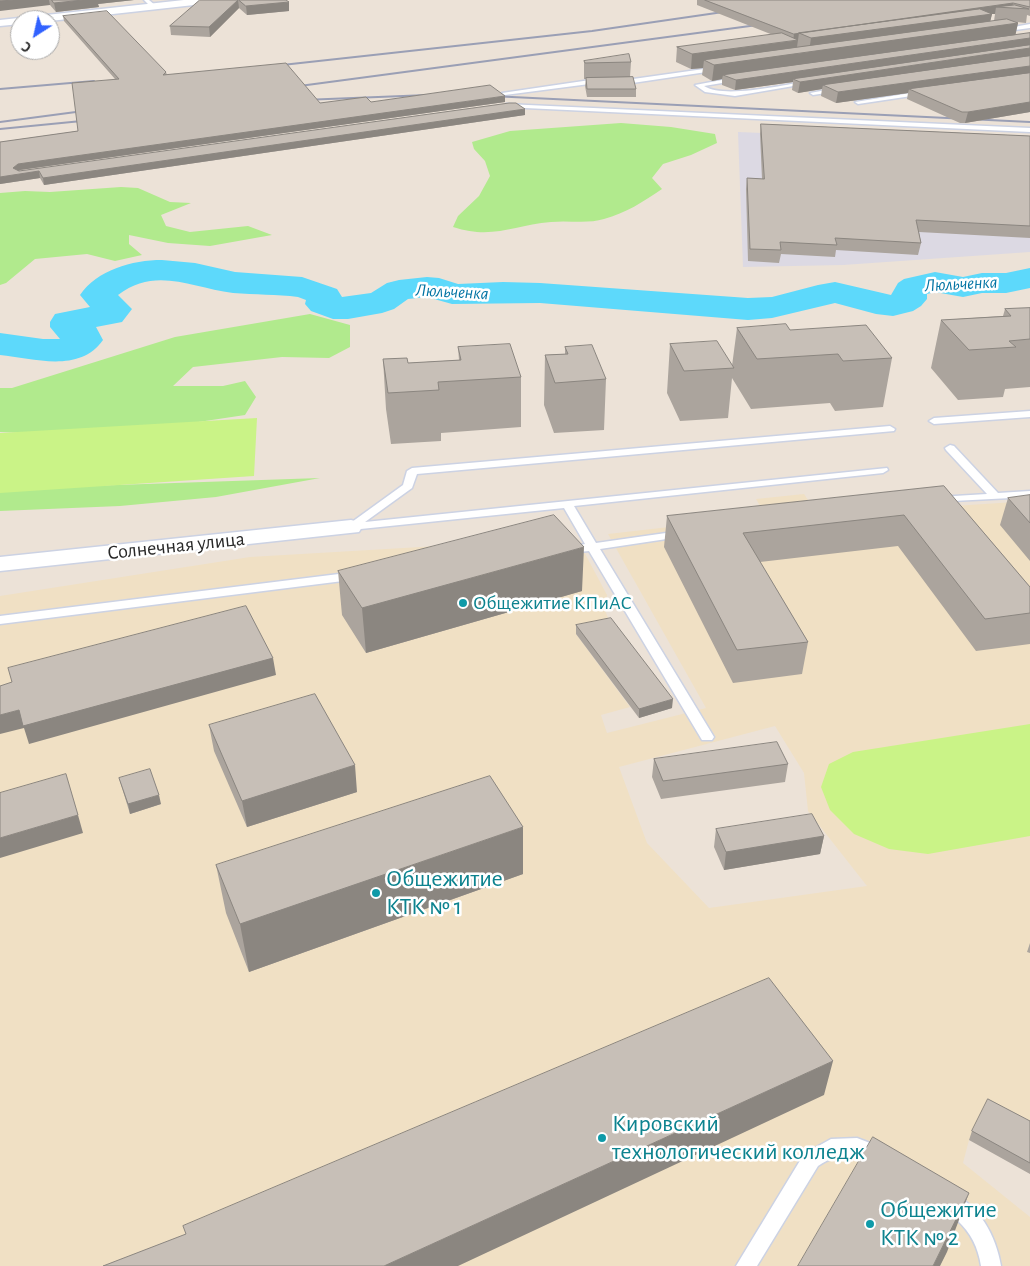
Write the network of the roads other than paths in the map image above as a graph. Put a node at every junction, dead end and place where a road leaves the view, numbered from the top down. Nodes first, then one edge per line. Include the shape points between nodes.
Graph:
1 (212, 0) edge
2 (189, 1) edge
3 (150, 3) edge
4 (60, 15) edge
5 (1030, 26) edge
6 (991, 32) edge
7 (728, 67) edge
8 (747, 78) edge
9 (814, 82) edge
10 (843, 89) edge
11 (505, 92) dead end
12 (934, 92) edge
13 (813, 93) edge
14 (858, 102) edge
15 (500, 107) edge
16 (1030, 130) edge
17 (1030, 414) edge
18 (934, 421) dead end
19 (890, 429) dead end
20 (950, 448) dead end
21 (883, 470) dead end
22 (1030, 494) edge
23 (995, 496) junction
24 (954, 499) junction
25 (927, 500) edge
26 (567, 504) junction
27 (963, 512) edge
28 (351, 527) junction
29 (691, 533) edge
30 (592, 547) junction
31 (553, 552) edge
32 (0, 564) edge
33 (365, 575) edge
34 (0, 620) edge
35 (707, 737) dead end
36 (898, 1167) edge
37 (939, 1194) edge
38 (746, 1266) edge
39 (991, 1266) edge

1 - 2 street
2 - 3 street
3 - 4 street
5 - 6 lane
7 - 11 lane via 619,83 597,81
8 - 9 lane via 698,84 708,91 735,94
10 - 13 lane
12 - 14 lane
15 - 16 lane
17 - 18 lane
19 - 28 lane via 412,471 408,486
20 - 23 lane
21 - 26 lane
22 - 23 lane
23 - 24 lane
24 - 25 lane
24 - 27 lane
26 - 28 lane
26 - 30 lane
28 - 32 street, Солнечная улица
29 - 30 lane
30 - 31 lane
30 - 35 lane
33 - 34 lane
36 - 38 lane via 882,1156 857,1147 831,1148 811,1160
37 - 39 lane via 970,1217 981,1231

